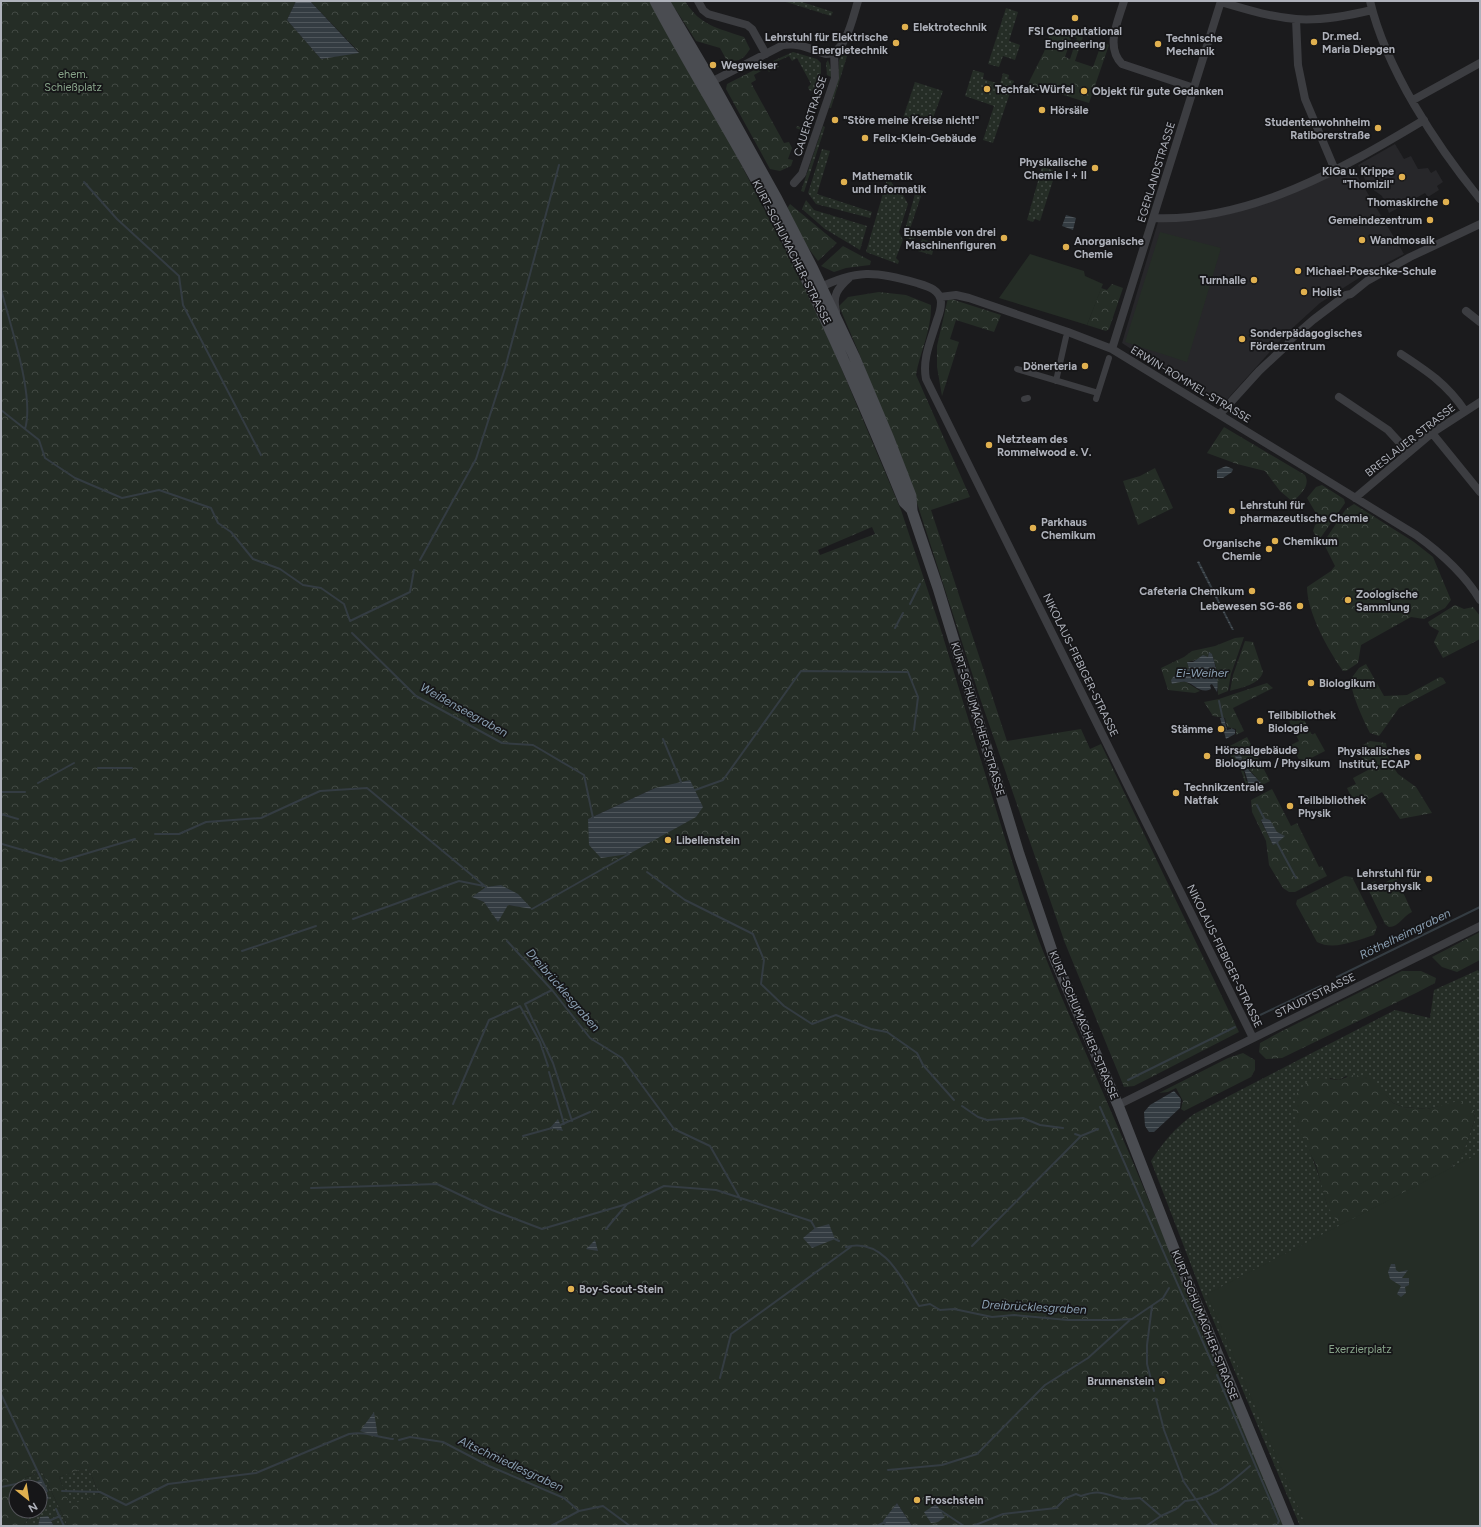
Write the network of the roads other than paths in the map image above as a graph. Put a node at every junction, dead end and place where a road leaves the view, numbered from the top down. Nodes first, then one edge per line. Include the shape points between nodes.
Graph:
1 (655, 1) edge
2 (664, 1) edge
3 (698, 1) edge
4 (858, 1) edge
5 (1124, 1) edge
6 (1370, 1) edge
7 (1221, 2) edge
8 (1372, 10) junction
9 (1296, 19) junction
10 (834, 52) junction
11 (766, 54) junction
12 (1480, 62) edge
13 (708, 84) junction
14 (1194, 88) junction
15 (1413, 100) junction
16 (1424, 120) junction
17 (1335, 170) junction
18 (794, 183) dead end
19 (1480, 199) edge
20 (1154, 218) junction
21 (1480, 224) edge
22 (851, 276) junction
23 (817, 289) junction
24 (940, 297) junction
25 (1466, 311) dead end
26 (838, 321) junction
27 (1480, 322) edge
28 (1066, 337) dead end
29 (1112, 349) junction
30 (1401, 354) dead end
31 (1109, 361) dead end
32 (1019, 369) dead end
33 (1059, 384) junction
34 (1339, 397) dead end
35 (1480, 402) edge
36 (1465, 411) junction
37 (1220, 414) junction
38 (1432, 433) junction
39 (1408, 452) junction
40 (1480, 492) edge
41 (1355, 498) junction
42 (912, 511) junction
43 (1480, 582) edge
44 (1472, 587) junction
45 (1480, 600) edge
46 (1480, 926) edge
47 (1254, 1038) junction
48 (1118, 1105) junction
49 (1289, 1526) edge

1 - 13 main road, KURT-SCHUMACHER-STRASSE
2 - 13 main road, KURT-SCHUMACHER-STRASSE
3 - 11 street via 708,14 747,25
4 - 10 street via 842,46
5 - 14 street via 1113,40 1116,58 1122,64
6 - 8 street
7 - 9 street via 1262,14
7 - 14 street, EGERLANDSTRASSE
8 - 9 street via 1339,17
8 - 15 street via 1390,58
9 - 17 street via 1298,65 1305,99
10 - 11 street via 826,54 792,44 783,45
10 - 18 street, CAUERSTRASSE via 835,78 802,174
11 - 13 street
12 - 15 street
13 - 23 main road, KURT-SCHUMACHER-STRASSE via 777,199
14 - 20 street, EGERLANDSTRASSE
15 - 16 street
16 - 17 street
16 - 19 street
17 - 20 street via 1290,190 1234,210 1185,218
20 - 29 street, EGERLANDSTRASSE
21 - 37 street via 1390,268 1328,308 1290,340
22 - 23 street
22 - 24 street via 873,273 894,276 928,286
22 - 26 street via 835,295
23 - 26 main road, KURT-SCHUMACHER-STRASSE
23 - 42 main road, KURT-SCHUMACHER-STRASSE via 904,502
24 - 29 street, ERWIN-ROMMEL-STRASSE via 969,298
24 - 47 street, NIKOLAUS-FIEBIGER-STRASSE via 940,310 924,367 926,379
25 - 27 street
26 - 42 main road, KURT-SCHUMACHER-STRASSE via 889,439 911,496
28 - 33 street
29 - 37 street, ERWIN-ROMMEL-STRASSE
30 - 36 street via 1445,386
31 - 33 street via 1097,396
32 - 33 street
34 - 39 street via 1388,430
35 - 36 street, BRESLAUER STRASSE
36 - 38 street, BRESLAUER STRASSE
37 - 41 street, ERWIN-ROMMEL-STRASSE
38 - 39 street, BRESLAUER STRASSE
38 - 40 street
39 - 41 street, BRESLAUER STRASSE
41 - 44 street, ERWIN-ROMMEL-STRASSE via 1430,545
42 - 48 main road, KURT-SCHUMACHER-STRASSE via 1042,925
43 - 44 street
44 - 45 street, ERWIN-ROMMEL-STRASSE
46 - 47 street, STAUDTSTRASSE
47 - 48 street, STAUDTSTRASSE
48 - 49 main road, KURT-SCHUMACHER-STRASSE via 1176,1254

